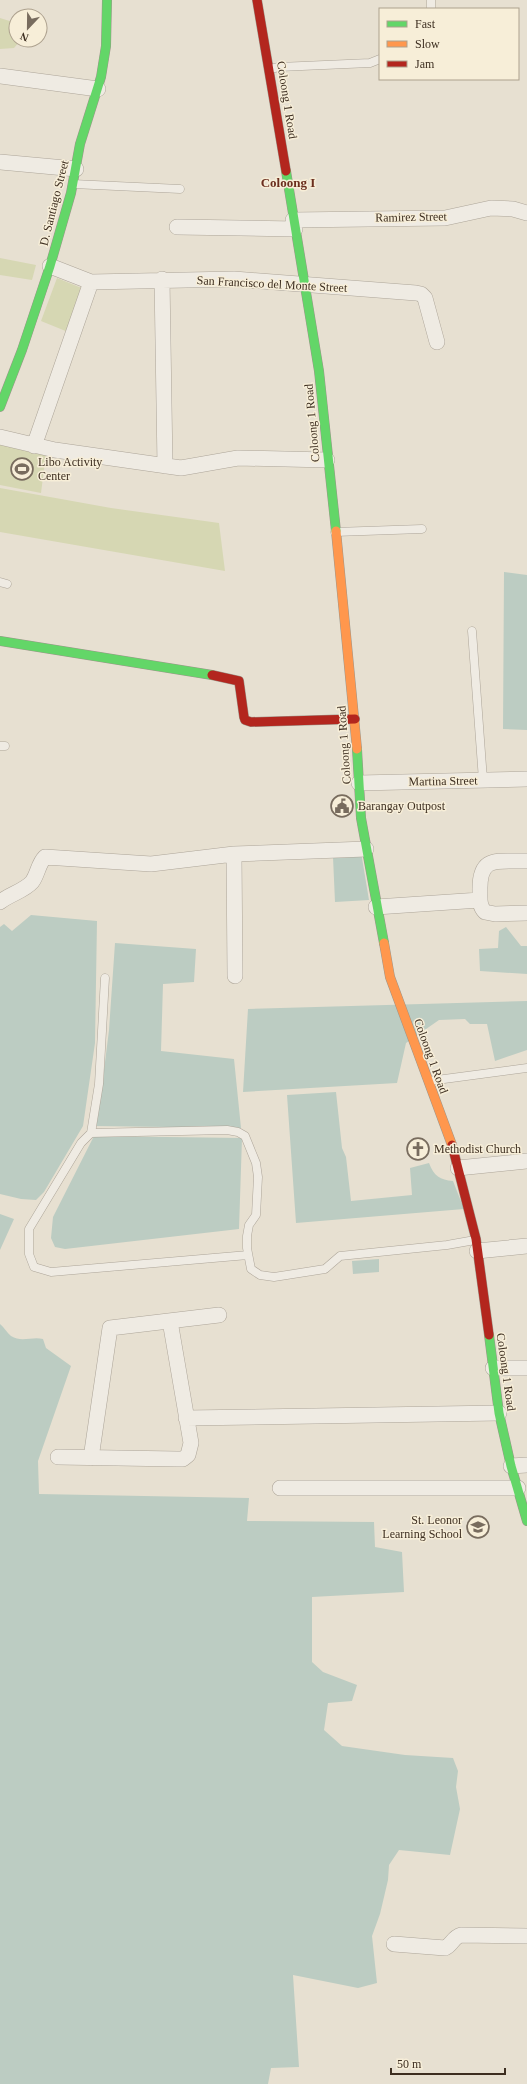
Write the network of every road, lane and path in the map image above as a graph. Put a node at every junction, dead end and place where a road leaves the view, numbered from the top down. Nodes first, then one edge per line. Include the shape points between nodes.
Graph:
1 (107, 0) edge
2 (257, 0) edge
3 (379, 59) edge
4 (270, 70) junction
5 (0, 76) edge
6 (98, 89) junction
7 (0, 162) edge
8 (76, 169) junction
9 (73, 184) junction
10 (180, 189) dead end
11 (527, 213) edge
12 (294, 225) junction
13 (177, 227) dead end
14 (50, 266) junction
15 (162, 280) junction
16 (90, 282) junction
17 (305, 285) junction
18 (437, 342) dead end
19 (1, 400) edge
20 (0, 437) edge
21 (34, 446) junction
22 (327, 460) junction
23 (165, 466) junction
24 (422, 529) dead end
25 (334, 532) junction
26 (472, 631) dead end
27 (0, 641) edge
28 (355, 719) junction
29 (527, 779) edge
30 (483, 780) junction
31 (359, 783) junction
32 (366, 849) junction
33 (234, 854) junction
34 (527, 861) edge
35 (480, 900) junction
36 (0, 902) edge
37 (376, 907) junction
38 (527, 913) edge
39 (235, 976) dead end
40 (105, 978) dead end
41 (527, 1068) edge
42 (428, 1081) junction
43 (91, 1133) junction
44 (527, 1162) edge
45 (458, 1168) junction
46 (476, 1245) junction
47 (527, 1246) edge
48 (248, 1255) junction
49 (219, 1315) dead end
50 (170, 1321) junction
51 (493, 1368) junction
52 (527, 1368) edge
53 (499, 1413) junction
54 (186, 1418) junction
55 (58, 1457) dead end
56 (91, 1458) junction
57 (527, 1465) edge
58 (511, 1466) junction
59 (280, 1488) dead end
60 (518, 1488) junction
61 (527, 1521) edge
62 (527, 1936) edge
63 (394, 1944) dead end

1 - 6 street, D. Santiago Street via 106,46
2 - 4 street, Coloong 1 Road
3 - 4 lane via 370,63 280,67
4 - 12 street, Coloong 1 Road
5 - 6 street
6 - 8 street, D. Santiago Street via 80,144
7 - 8 street
8 - 9 street, D. Santiago Street
9 - 10 lane
9 - 14 street, D. Santiago Street
11 - 12 street, Ramirez Street via 513,209 491,208 445,218
12 - 13 street, Ramirez Street
12 - 17 street, Coloong 1 Road
14 - 16 street, San Francisco del Monte Street
14 - 19 street, D. Santiago Street via 22,350
15 - 16 street, San Francisco del Monte Street
15 - 17 street, San Francisco del Monte Street via 234,279
15 - 23 street
16 - 21 street
17 - 18 street, San Francisco del Monte Street via 421,294
17 - 22 street, Coloong 1 Road via 319,371
20 - 21 street
21 - 23 street
22 - 23 street via 238,458 181,468
22 - 25 street, Coloong 1 Road
24 - 25 lane
25 - 28 street, Coloong 1 Road
26 - 30 lane
27 - 28 street via 236,679 242,686 245,720 251,722
28 - 31 street, Coloong 1 Road
29 - 30 street, Martina Street
30 - 31 street, Martina Street
31 - 32 street, Coloong 1 Road
32 - 33 street
32 - 37 street, Coloong 1 Road
33 - 36 street via 151,864 45,856 40,861 34,880
33 - 39 street
34 - 35 street via 495,862 485,866 480,875
35 - 37 street
35 - 38 street via 482,909 489,913
37 - 42 street, Coloong 1 Road via 390,977
40 - 43 lane via 99,1084
41 - 42 lane
42 - 45 street, Coloong 1 Road
43 - 48 lane via 227,1130 245,1136 256,1163 258,1177 256,1215 249,1225 247,1236
43 - 48 lane via 81,1143 29,1229 29,1254 34,1267 51,1272
44 - 45 street
45 - 46 street, Coloong 1 Road
46 - 47 street
46 - 48 lane via 447,1245 340,1256 325,1269 274,1277 266,1277 251,1269
46 - 51 street, Coloong 1 Road
49 - 50 street
50 - 54 street
50 - 56 street via 110,1328
51 - 52 street
51 - 53 street, Coloong 1 Road
53 - 54 street
53 - 58 street, Coloong 1 Road
54 - 56 street via 190,1449 183,1459
55 - 56 street
57 - 58 street
58 - 60 street, Coloong 1 Road
59 - 60 street
60 - 61 street, Coloong 1 Road
62 - 63 street via 461,1935 445,1948

